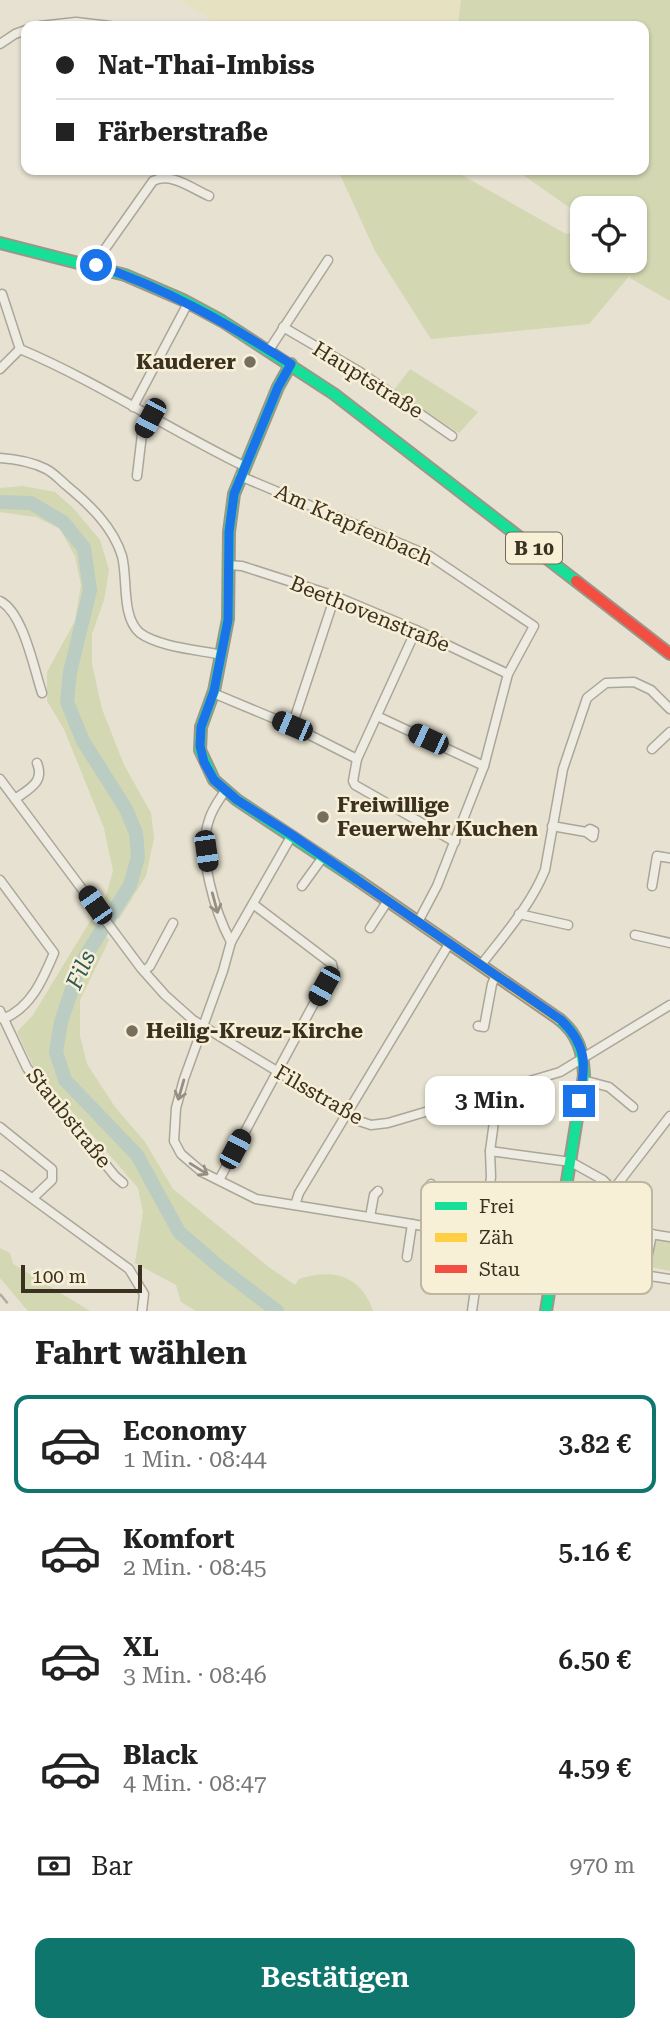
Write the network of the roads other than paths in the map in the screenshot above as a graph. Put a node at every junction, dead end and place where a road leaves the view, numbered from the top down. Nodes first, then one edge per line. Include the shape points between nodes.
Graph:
1 (21, 32) edge
2 (0, 44) edge
3 (209, 196) dead end
4 (0, 243) edge
5 (328, 260) dead end
6 (96, 265) junction
7 (2, 294) dead end
8 (188, 303) junction
9 (282, 327) junction
10 (20, 349) junction
11 (270, 350) junction
12 (291, 364) junction
13 (0, 369) edge
14 (133, 407) junction
15 (150, 418) junction
16 (452, 436) dead end
17 (0, 458) edge
18 (242, 471) junction
19 (137, 476) dead end
20 (228, 565) junction
21 (335, 596) junction
22 (0, 601) edge
23 (416, 630) junction
24 (222, 654) junction
25 (670, 654) edge
26 (508, 674) junction
27 (42, 693) dead end
28 (213, 693) junction
29 (670, 709) edge
30 (377, 716) junction
31 (292, 726) junction
32 (670, 732) edge
33 (652, 749) dead end
34 (357, 759) junction
35 (37, 763) dead end
36 (484, 766) junction
37 (0, 779) edge
38 (225, 791) junction
39 (15, 799) junction
40 (552, 826) junction
41 (586, 832) dead end
42 (292, 835) junction
43 (456, 842) junction
44 (323, 856) junction
45 (670, 858) edge
46 (0, 880) edge
47 (302, 886) dead end
48 (652, 886) dead end
49 (387, 902) junction
50 (253, 904) junction
51 (519, 915) junction
52 (418, 922) junction
53 (173, 923) dead end
54 (568, 925) dead end
55 (370, 928) dead end
56 (635, 935) dead end
57 (231, 942) junction
58 (670, 943) edge
59 (449, 944) junction
60 (481, 965) junction
61 (144, 971) junction
62 (496, 975) junction
63 (670, 1005) edge
64 (2, 1015) edge
65 (204, 1026) junction
66 (478, 1026) dead end
67 (584, 1059) junction
68 (277, 1071) junction
69 (583, 1080) junction
70 (493, 1091) junction
71 (633, 1107) dead end
72 (346, 1114) junction
73 (670, 1116) edge
74 (0, 1127) edge
75 (490, 1151) junction
76 (571, 1162) junction
77 (0, 1175) edge
78 (219, 1180) junction
79 (490, 1182) edge
80 (568, 1182) edge
81 (605, 1182) edge
82 (618, 1182) edge
83 (123, 1183) dead end
84 (378, 1191) dead end
85 (33, 1198) junction
86 (295, 1205) junction
87 (370, 1217) junction
88 (412, 1224) junction
89 (421, 1226) edge
90 (652, 1234) edge
91 (670, 1237) edge
92 (407, 1257) dead end
93 (652, 1276) edge
94 (670, 1279) edge
95 (142, 1311) edge

1 - 2 street
3 - 6 street via 169,178 153,181
4 - 6 street, Hauptstraße / B 10
5 - 9 street
6 - 8 street, Hauptstraße / B 10
7 - 10 street
8 - 11 street, Hauptstraße / B 10
8 - 14 street
9 - 11 street
9 - 16 street, Hauptstraße via 360,372
10 - 13 street
10 - 14 street, Am Krapfenbach
11 - 12 street, Hauptstraße / B 10
12 - 18 street
12 - 25 street, Hauptstraße / B 10
14 - 15 street, Am Krapfenbach
15 - 18 street, Am Krapfenbach
15 - 19 street via 142,434
17 - 24 street via 47,470 92,507 116,541 131,619 138,631 155,641
18 - 20 street via 232,508
18 - 26 street, Am Krapfenbach via 430,556 534,626
20 - 21 street, Beethovenstraße
20 - 24 street via 228,620
21 - 23 street, Beethovenstraße
21 - 31 street
22 - 27 street via 16,616
23 - 26 street, Beethovenstraße
23 - 30 street
24 - 28 street
26 - 36 street
28 - 31 street
28 - 38 street via 201,727 200,750
29 - 40 street via 651,690 634,682 606,683 587,698 563,769
30 - 34 street
30 - 36 street
31 - 34 street
32 - 33 street
34 - 43 street via 355,785
35 - 39 street via 38,779
36 - 43 street
37 - 39 street, Filsstraße
38 - 42 street
38 -> 57 street via 208,822 206,851 212,896
39 - 61 street, Filsstraße
40 - 41 street
40 - 51 street via 545,870
42 - 44 street
42 - 50 street
43 - 52 street
44 - 47 street
44 - 49 street
45 - 48 street via 657,856
46 - 64 street via 54,953 31,997 13,1015
49 - 52 street
49 - 55 street
50 - 57 street
50 - 68 street via 332,964
51 - 54 street
51 - 60 street
52 - 59 street
53 - 61 street
56 - 58 street
57 - 65 street
59 - 60 street
59 - 72 street
60 - 62 street
61 - 65 street, Filsstraße via 174,1004
62 - 66 street via 484,1027
62 - 67 street via 570,1029
63 - 67 street, Filsstraße
64 - 83 street, Staubstraße via 27,1068
65 - 68 street, Filsstraße
65 -> 78 street via 176,1108 174,1141 188,1162
67 - 69 street
67 - 70 street, Filsstraße via 560,1072
68 - 72 street, Filsstraße
68 - 78 street
69 - 71 street via 609,1087
69 - 76 street
70 - 72 street, Filsstraße via 379,1125
70 - 75 street via 496,1107
72 - 86 street
73 - 82 street
74 - 85 street via 52,1169 52,1180
75 - 76 street
75 - 79 street
76 - 80 street
76 - 81 street
77 - 85 street
78 - 86 street via 256,1199
84 - 87 street
85 - 95 street via 129,1269 141,1287
86 - 87 street
87 - 88 street
88 - 89 street
88 - 92 street
90 - 91 street
93 - 94 street

